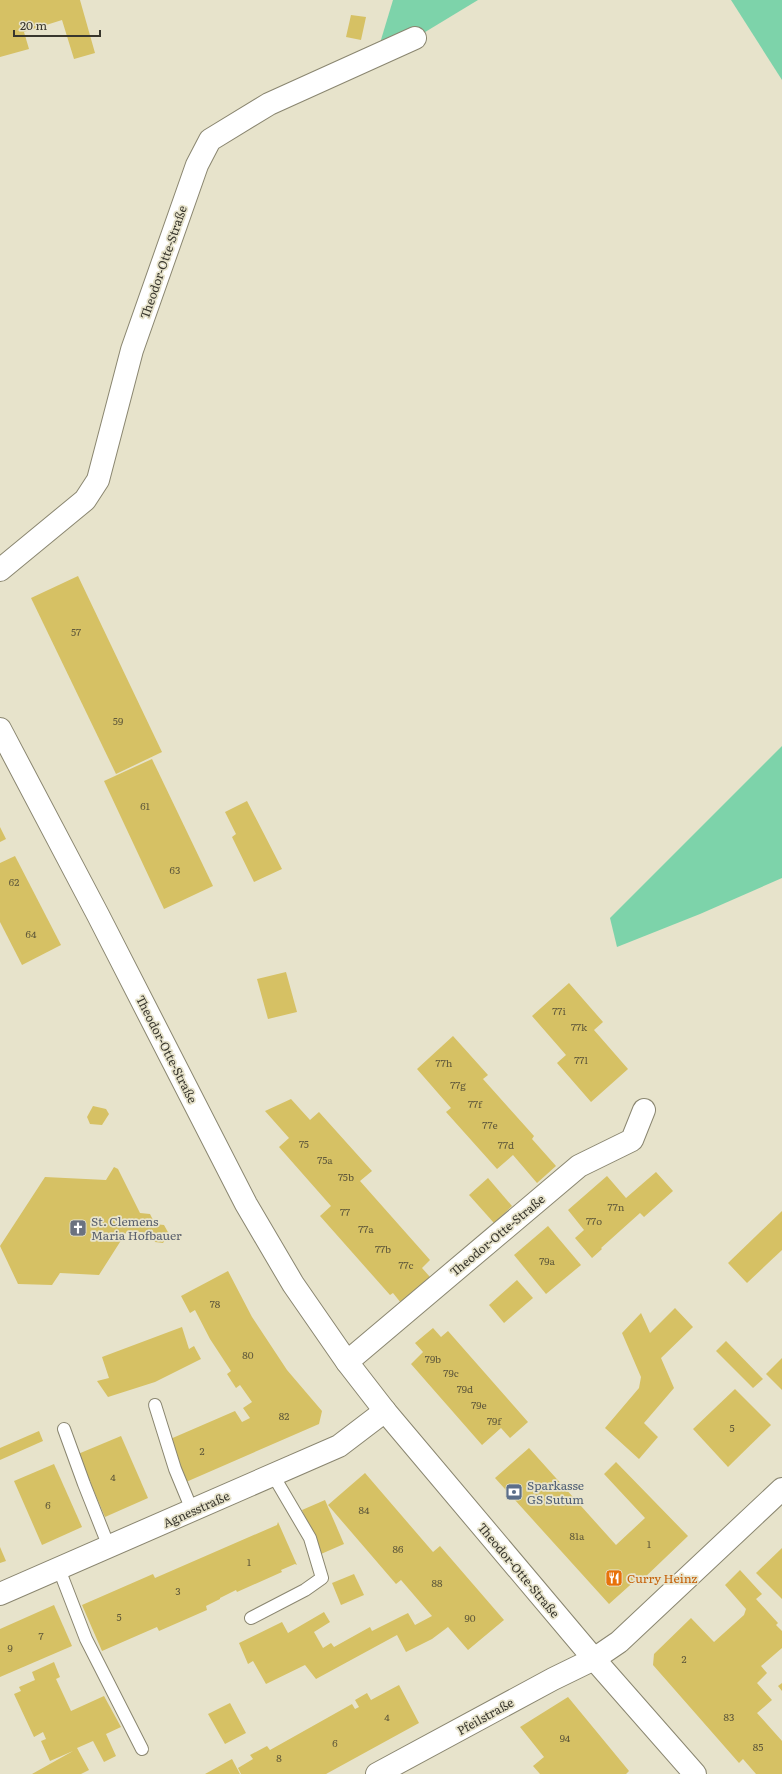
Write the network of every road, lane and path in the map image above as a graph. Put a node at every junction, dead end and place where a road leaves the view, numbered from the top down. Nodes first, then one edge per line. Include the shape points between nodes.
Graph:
1 (415, 38) dead end
2 (0, 570) edge
3 (0, 729) edge
4 (644, 1110) dead end
5 (347, 1362) junction
6 (155, 1405) dead end
7 (385, 1411) junction
8 (64, 1429) dead end
9 (273, 1475) junction
10 (782, 1489) edge
11 (192, 1510) junction
12 (109, 1547) junction
13 (59, 1569) junction
14 (0, 1594) edge
15 (251, 1618) dead end
16 (594, 1659) junction
17 (142, 1749) dead end
18 (377, 1774) edge
19 (695, 1774) edge

1 - 2 street, Theodor-Otte-Straße via 269,104 210,140 197,165 132,350 98,480 85,500
3 - 5 street, Theodor-Otte-Straße via 246,1204 293,1284
4 - 5 street, Theodor-Otte-Straße via 632,1140 579,1166
5 - 7 street, Theodor-Otte-Straße
6 - 11 lane via 175,1469
7 - 9 street, Agnesstraße via 339,1446
7 - 16 street, Theodor-Otte-Straße
8 - 12 lane
9 - 11 street, Agnesstraße
9 - 15 lane via 310,1538 322,1578 305,1590
10 - 16 street, Pfeilstraße via 620,1642
11 - 12 street, Agnesstraße
12 - 13 street, Agnesstraße
13 - 14 street, Agnesstraße
13 - 17 lane via 86,1639
16 - 18 street, Pfeilstraße
16 - 19 street, Theodor-Otte-Straße

